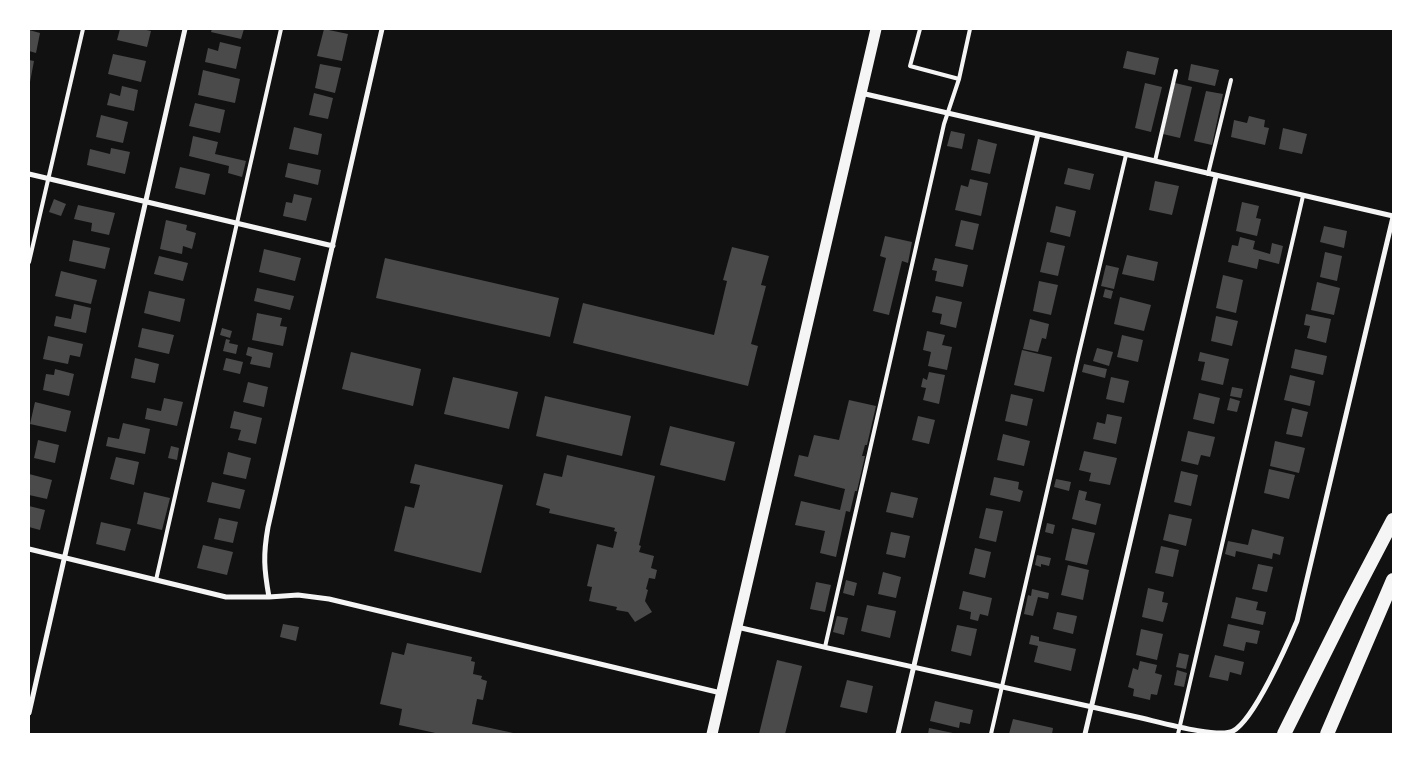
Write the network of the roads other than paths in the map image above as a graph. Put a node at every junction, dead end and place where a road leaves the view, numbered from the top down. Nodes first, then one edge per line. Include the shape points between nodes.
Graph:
1 (83, 29) edge
2 (184, 29) edge
3 (282, 29) edge
4 (382, 29) edge
5 (876, 29) edge
6 (920, 29) edge
7 (970, 29) edge
8 (1176, 71) dead end
9 (958, 79) junction
10 (1231, 80) dead end
11 (861, 93) junction
12 (948, 113) junction
13 (1038, 134) junction
14 (1126, 155) junction
15 (1155, 161) junction
16 (29, 174) edge
17 (1208, 174) junction
18 (1216, 176) junction
19 (48, 179) junction
20 (1303, 196) junction
21 (144, 202) junction
22 (1393, 217) edge
23 (237, 224) junction
24 (333, 246) junction
25 (29, 262) edge
26 (1393, 520) edge
27 (29, 549) edge
28 (65, 558) junction
29 (156, 580) junction
30 (1393, 580) edge
31 (269, 597) junction
32 (737, 627) junction
33 (825, 647) junction
34 (913, 668) junction
35 (1002, 688) junction
36 (722, 693) junction
37 (1092, 707) junction
38 (29, 713) edge
39 (1180, 726) junction
40 (712, 734) edge
41 (898, 734) edge
42 (991, 734) edge
43 (1085, 734) edge
44 (1178, 734) edge
45 (1284, 734) edge
46 (1327, 734) edge

1 - 19 lane
2 - 21 street
3 - 23 lane
4 - 24 street
5 - 11 main road
6 - 9 lane via 910,66
7 - 9 lane
8 - 15 lane
9 - 12 lane
10 - 17 lane
11 - 12 street
11 - 32 main road
12 - 13 street
12 - 33 lane
13 - 14 street
13 - 34 street
14 - 15 street
14 - 35 lane
15 - 17 street
16 - 19 street
17 - 18 street
18 - 20 street
18 - 37 street
19 - 21 street
19 - 25 lane
20 - 22 street
20 - 39 lane
21 - 23 street
21 - 28 street
22 - 39 street via 1297,621 1275,670 1244,723 1232,732 1218,734
23 - 24 street
23 - 29 lane
24 - 31 street via 268,527 264,569
26 - 45 highway
27 - 28 street
28 - 29 street
28 - 38 street
29 - 31 street via 226,597
30 - 46 highway
31 - 36 street via 298,595 328,599
32 - 33 street
32 - 36 main road
33 - 34 street
34 - 35 street
34 - 41 street
35 - 37 street
35 - 42 lane
36 - 40 main road
37 - 39 street
37 - 43 street
39 - 44 lane

